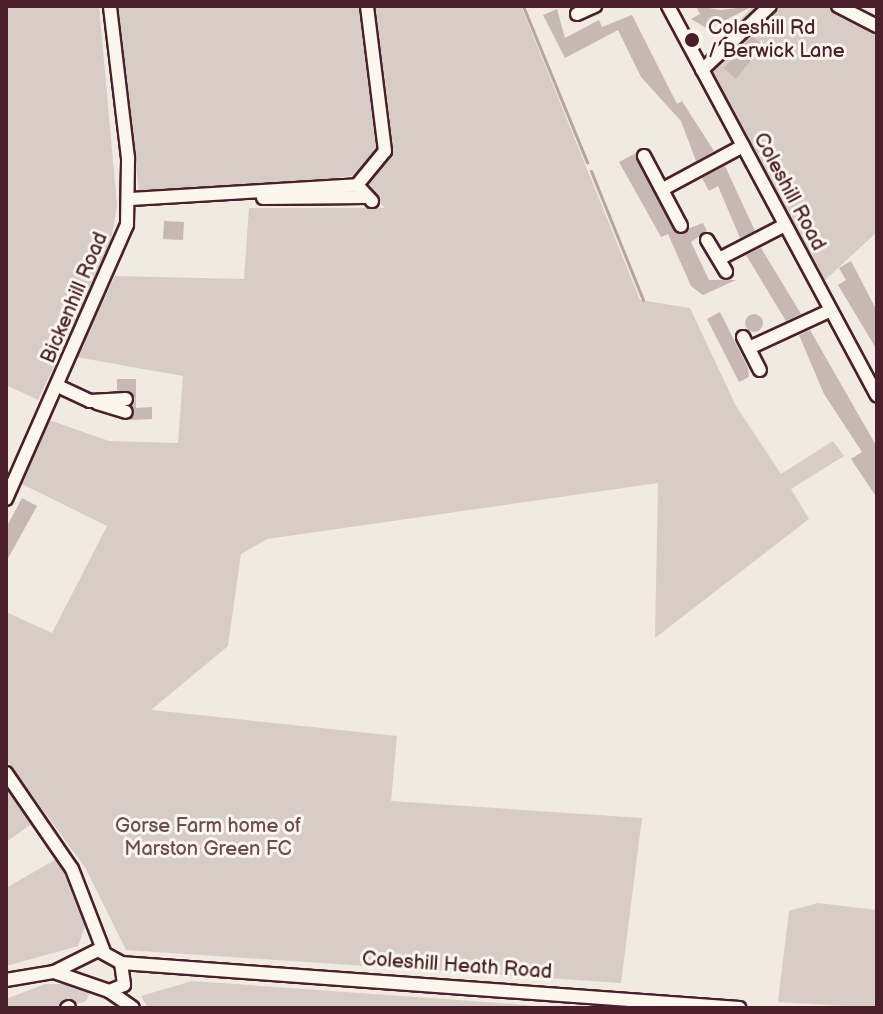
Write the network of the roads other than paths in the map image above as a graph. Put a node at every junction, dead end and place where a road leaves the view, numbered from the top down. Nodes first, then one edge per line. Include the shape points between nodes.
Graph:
1 (110, 6) edge
2 (367, 6) edge
3 (668, 6) edge
4 (770, 6) edge
5 (838, 6) edge
6 (877, 26) edge
7 (702, 70) junction
8 (743, 146) junction
9 (644, 156) dead end
10 (357, 185) junction
11 (663, 189) junction
12 (256, 197) junction
13 (131, 199) junction
14 (785, 225) junction
15 (681, 226) dead end
16 (707, 240) dead end
17 (719, 259) junction
18 (726, 272) dead end
19 (829, 311) junction
20 (760, 370) dead end
21 (873, 379) edge
22 (60, 387) junction
23 (877, 396) edge
24 (126, 405) dead end
25 (6, 499) edge
26 (6, 773) edge
27 (93, 922) junction
28 (104, 952) junction
29 (86, 956) junction
30 (121, 963) junction
31 (171, 968) junction
32 (54, 972) junction
33 (82, 976) junction
34 (6, 980) edge
35 (124, 981) junction
36 (109, 991) junction
37 (133, 1008) edge
38 (739, 1008) edge

1 - 13 street, Bickenhill Road
2 - 10 street via 385,151
3 - 7 street, Coleshill Road
4 - 7 street
5 - 6 street
7 - 8 street, Coleshill Road
8 - 11 street
8 - 14 street, Coleshill Road
9 - 11 street
10 - 12 street
10 - 12 street via 368,199 354,203
11 - 15 street
12 - 13 street
13 - 22 street, Bickenhill Road via 120,250
14 - 17 street
14 - 19 street, Coleshill Road
16 - 17 street
17 - 18 street
19 - 20 street via 746,342
19 - 21 street, Coleshill Road
21 - 23 street, Coleshill Road
22 - 24 street via 90,401
22 - 25 street, Bickenhill Road
26 - 27 street via 72,869
27 - 28 street
27 - 29 street
28 - 29 street
28 - 30 street
29 - 32 street
29 - 33 street
30 - 31 street, Coleshill Heath Road
30 - 35 street
31 - 35 street, Coleshill Heath Road
31 - 38 street, Coleshill Heath Road
32 - 33 street
32 - 34 street
33 - 36 street
35 - 36 street
35 - 37 street
36 - 37 street

